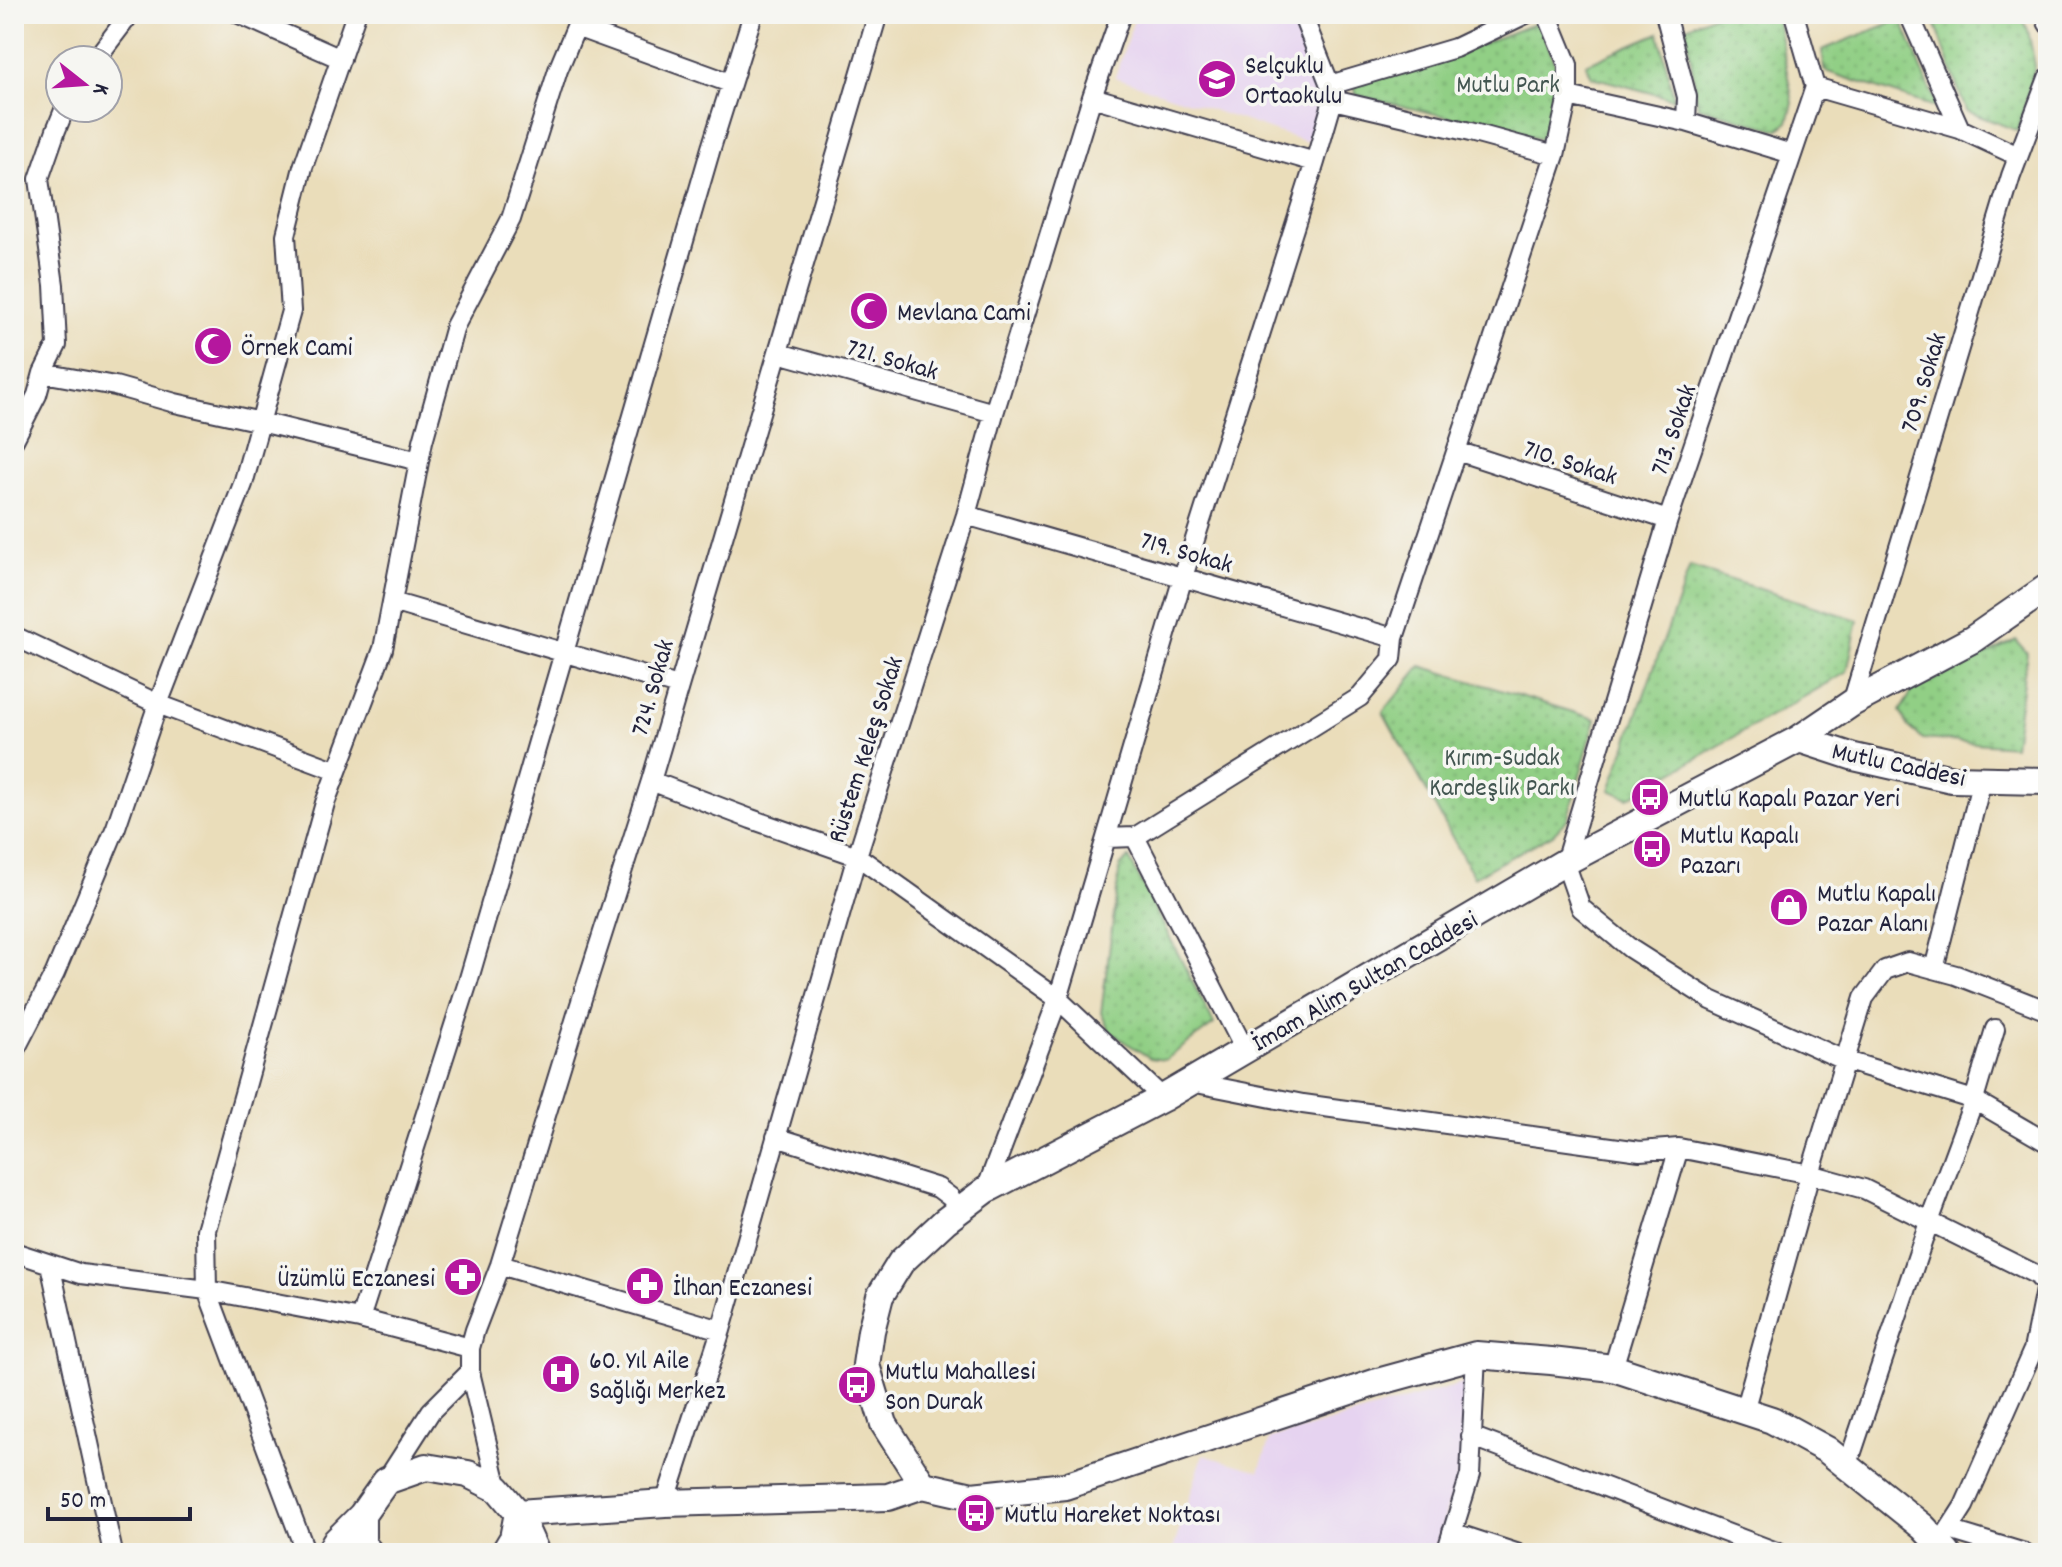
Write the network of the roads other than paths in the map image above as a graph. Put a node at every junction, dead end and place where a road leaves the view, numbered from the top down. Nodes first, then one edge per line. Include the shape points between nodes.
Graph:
1 (130, 14) edge
2 (239, 14) edge
3 (356, 14) edge
4 (753, 14) edge
5 (878, 14) edge
6 (1121, 14) edge
7 (1302, 14) edge
8 (1526, 14) edge
9 (1547, 14) edge
10 (1665, 14) edge
11 (1794, 14) edge
12 (1909, 14) edge
13 (2044, 14) edge
14 (2048, 24) edge
15 (107, 44) edge
16 (341, 59) junction
17 (2048, 78) edge
18 (730, 83) junction
19 (1815, 87) junction
20 (1331, 93) junction
21 (1568, 96) junction
22 (1092, 97) junction
23 (1686, 122) junction
24 (58, 124) edge
25 (1960, 129) junction
26 (1792, 154) junction
27 (1555, 155) junction
28 (2018, 156) junction
29 (1315, 162) junction
30 (779, 353) junction
31 (43, 373) junction
32 (994, 413) junction
33 (261, 422) junction
34 (14, 440) edge
35 (1457, 451) junction
36 (419, 461) junction
37 (966, 515) junction
38 (1668, 520) junction
39 (1183, 577) junction
40 (2048, 587) edge
41 (392, 602) junction
42 (14, 636) edge
43 (1394, 638) junction
44 (564, 651) junction
45 (678, 686) junction
46 (1852, 703) junction
47 (158, 704) junction
48 (1799, 739) junction
49 (337, 771) junction
50 (1982, 780) junction
51 (651, 781) junction
52 (2048, 781) edge
53 (1135, 837) junction
54 (1106, 838) junction
55 (857, 856) junction
56 (1565, 862) junction
57 (1934, 969) junction
58 (1058, 999) junction
59 (2048, 1011) edge
60 (1995, 1029) dead end
61 (1245, 1050) junction
62 (14, 1052) edge
63 (1844, 1060) junction
64 (1191, 1082) junction
65 (1163, 1098) junction
66 (1974, 1100) junction
67 (776, 1137) junction
68 (2048, 1143) edge
69 (1679, 1148) junction
70 (1810, 1174) junction
71 (986, 1190) junction
72 (960, 1210) junction
73 (1929, 1222) junction
74 (14, 1252) edge
75 (50, 1264) junction
76 (500, 1265) junction
77 (2047, 1281) edge
78 (207, 1290) junction
79 (360, 1319) junction
80 (721, 1330) junction
81 (470, 1348) junction
82 (1476, 1355) junction
83 (1613, 1368) junction
84 (470, 1372) junction
85 (1744, 1411) junction
86 (1471, 1436) junction
87 (1847, 1467) junction
88 (386, 1481) junction
89 (923, 1485) junction
90 (498, 1489) junction
91 (665, 1503) junction
92 (518, 1513) junction
93 (362, 1515) junction
94 (1452, 1532) junction
95 (1945, 1543) edge
96 (113, 1553) edge
97 (306, 1553) edge
98 (329, 1553) edge
99 (370, 1553) edge
100 (504, 1553) edge
101 (536, 1553) edge
102 (1446, 1553) edge
103 (1516, 1553) edge
104 (1779, 1553) edge
105 (2025, 1553) edge

1 - 15 street
2 - 16 street
3 - 16 street
4 - 18 street
5 - 30 street, 724. Sokak
6 - 22 street, Rüstem Keleş Sokak
7 - 20 street
8 - 20 street via 1455,48
9 - 21 street via 1568,65
10 - 23 street via 1687,97
11 - 19 street
12 - 25 street
13 - 14 street
16 - 33 street via 303,167 286,235 291,311
17 - 28 street, 709. Sokak
18 - 36 street via 576,27 511,219 455,326
18 - 44 street
19 - 25 street
19 - 26 street, 713. Sokak
20 - 27 street
20 - 29 street
21 - 23 street
21 - 27 street
22 - 29 street
22 - 32 street, Rüstem Keleş Sokak
23 - 26 street
24 - 31 street via 39,179 57,345
25 - 28 street
26 - 38 street, 713. Sokak
27 - 35 street
28 - 46 street, 709. Sokak
29 - 39 street
30 - 32 street, 721. Sokak
30 - 45 street, 724. Sokak
31 - 33 street
31 - 34 street
32 - 37 street, Rüstem Keleş Sokak
33 - 36 street
33 - 47 street via 243,484
35 - 38 street, 710. Sokak
35 - 43 street
36 - 41 street
37 - 39 street, 719. Sokak
37 - 55 street, Rüstem Keleş Sokak
38 - 56 street, 713. Sokak
39 - 43 street, 719. Sokak
39 - 54 street
40 - 46 street, İmam Alim Sultan Caddesi via 1973,639
41 - 44 street
41 - 49 street via 383,649
42 - 47 street
43 - 53 street via 1392,659 1360,697
44 - 45 street
44 - 79 street via 468,982
45 - 51 street, 724. Sokak
46 - 48 street, İmam Alim Sultan Caddesi
47 - 49 street
47 - 62 street via 116,827 55,973
48 - 50 street, Mutlu Caddesi via 1952,779
48 - 56 street, İmam Alim Sultan Caddesi
49 - 78 street via 206,1230
50 - 52 street, Mutlu Caddesi
50 - 57 street
51 - 55 street
51 - 76 street, 724. Sokak
53 - 54 street
53 - 61 street
54 - 58 street
55 - 58 street
55 - 67 street, Rüstem Keleş Sokak
56 - 61 street, İmam Alim Sultan Caddesi
56 - 63 street via 1581,908 1631,949 1711,1000
57 - 59 street
57 - 63 street via 1908,962 1885,970 1864,998
58 - 65 street
58 - 71 street
60 - 66 street
61 - 64 street, İmam Alim Sultan Caddesi
63 - 66 street
63 - 70 street
64 - 65 street, İmam Alim Sultan Caddesi
64 - 69 street via 1303,1104 1624,1149
65 - 71 street, İmam Alim Sultan Caddesi
66 - 68 street
66 - 73 street
67 - 72 street via 938,1188
67 - 80 street, Rüstem Keleş Sokak
69 - 70 street
69 - 83 street
70 - 73 street via 1864,1189
70 - 85 street
71 - 72 street, İmam Alim Sultan Caddesi
72 - 89 street, İmam Alim Sultan Caddesi via 901,1262 880,1296 866,1365 884,1424
73 - 77 street
73 - 87 street
74 - 75 street
75 - 78 street via 81,1274
75 - 96 street
76 - 80 street
76 - 81 street, 724. Sokak
77 - 95 street via 2033,1350
78 - 79 street
78 - 97 street
79 - 81 street
80 - 91 street, Rüstem Keleş Sokak
81 - 84 street, 724. Sokak
82 - 83 street
82 - 86 street
82 - 89 street via 1374,1383 1065,1486 972,1496
83 - 85 street
84 - 88 street via 431,1411
84 - 90 street, 724. Sokak
85 - 87 street via 1772,1420
86 - 94 street via 1470,1475
86 - 104 street
87 - 95 street
88 - 90 street via 426,1467 468,1474
88 - 93 street
89 - 91 street via 888,1497
90 - 92 street
91 - 92 street
92 - 100 street
92 - 101 street
93 - 98 street
93 - 99 street via 362,1543
94 - 102 street
94 - 103 street
95 - 105 street

